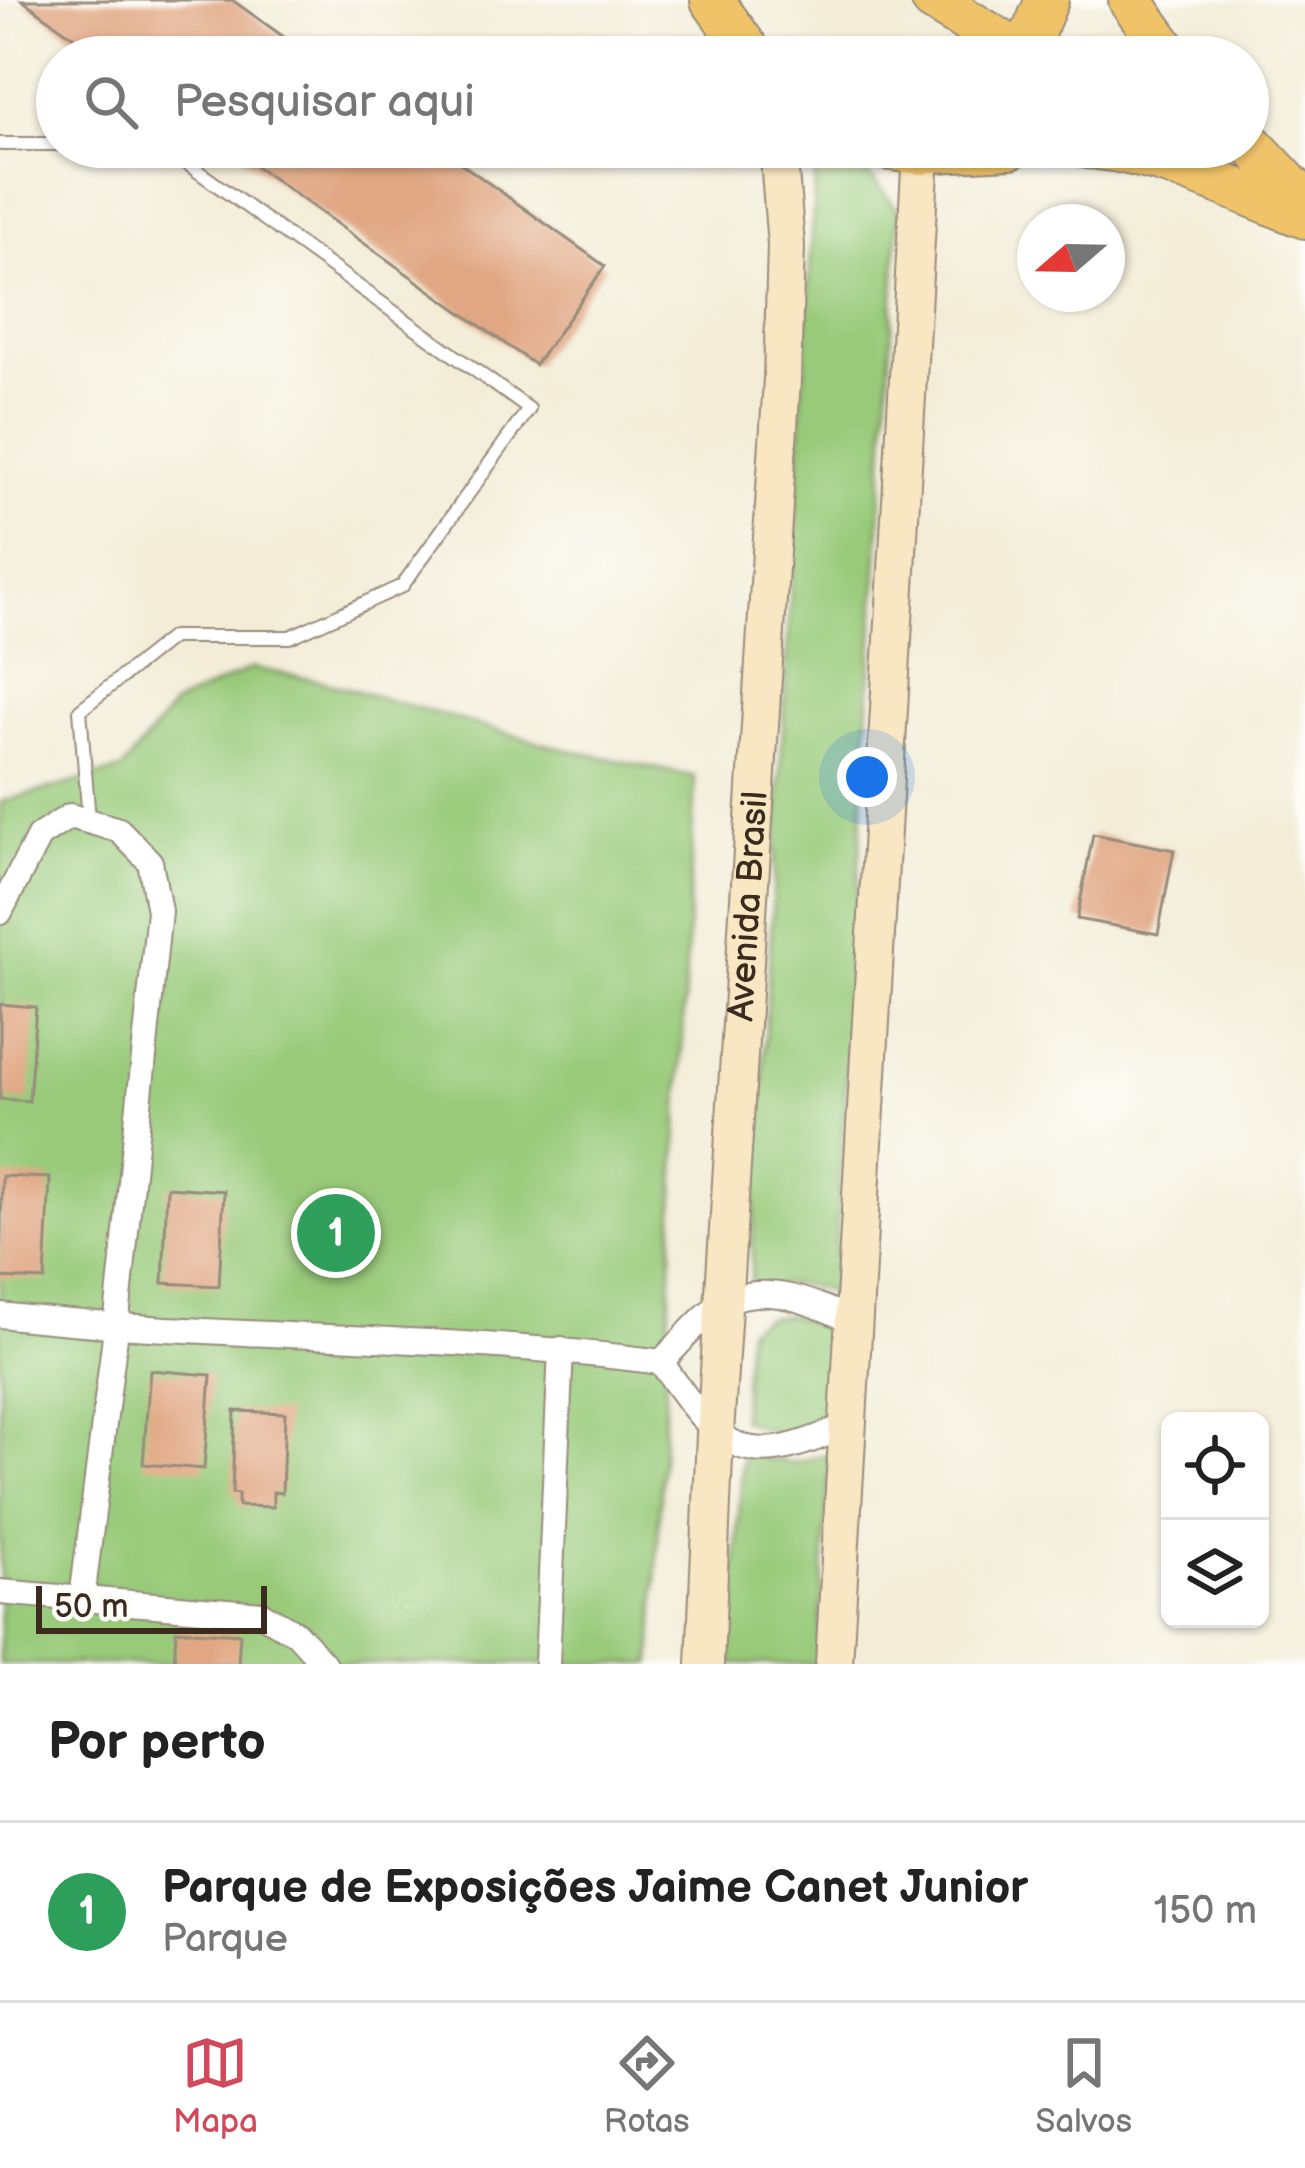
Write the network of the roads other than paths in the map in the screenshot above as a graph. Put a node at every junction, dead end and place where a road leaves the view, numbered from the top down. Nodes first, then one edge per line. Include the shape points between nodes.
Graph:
1 (712, 0) edge
2 (726, 0) edge
3 (933, 0) edge
4 (1047, 0) edge
5 (1130, 0) edge
6 (738, 36) edge
7 (742, 36) edge
8 (992, 36) edge
9 (1033, 36) edge
10 (1156, 36) edge
11 (36, 144) edge
12 (1, 145) edge
13 (1269, 163) edge
14 (193, 168) edge
15 (779, 168) edge
16 (931, 168) edge
17 (1178, 168) edge
18 (1224, 168) edge
19 (1305, 200) edge
20 (1305, 215) edge
21 (89, 821) junction
22 (0, 912) edge
23 (725, 1302) junction
24 (0, 1315) edge
25 (855, 1322) junction
26 (116, 1328) junction
27 (561, 1349) junction
28 (662, 1362) junction
29 (847, 1425) junction
30 (715, 1434) junction
31 (0, 1592) edge
32 (82, 1599) junction
33 (324, 1664) edge
34 (547, 1664) edge
35 (705, 1664) edge
36 (834, 1664) edge

1 - 6 highway
2 - 7 highway
3 - 8 highway
4 - 9 highway
5 - 10 highway
11 - 12 lane
13 - 19 highway
14 - 21 lane via 529,409 402,586 290,637 172,638 80,710
15 - 23 main road, Avenida Brasil via 782,379
16 - 25 main road
17 - 20 highway
18 - 20 highway
21 - 22 street via 70,816 39,836
21 - 26 street via 118,830 150,862 159,911
23 - 25 street via 770,1293
23 - 28 street
23 - 30 main road, Avenida Brasil
24 - 26 street
25 - 29 main road
26 - 27 street
26 - 32 street
27 - 28 street
27 - 34 street
28 - 30 street
29 - 30 street via 767,1453
29 - 36 main road
30 - 35 main road, Avenida Brasil
31 - 32 street
32 - 33 street via 262,1614 297,1634

